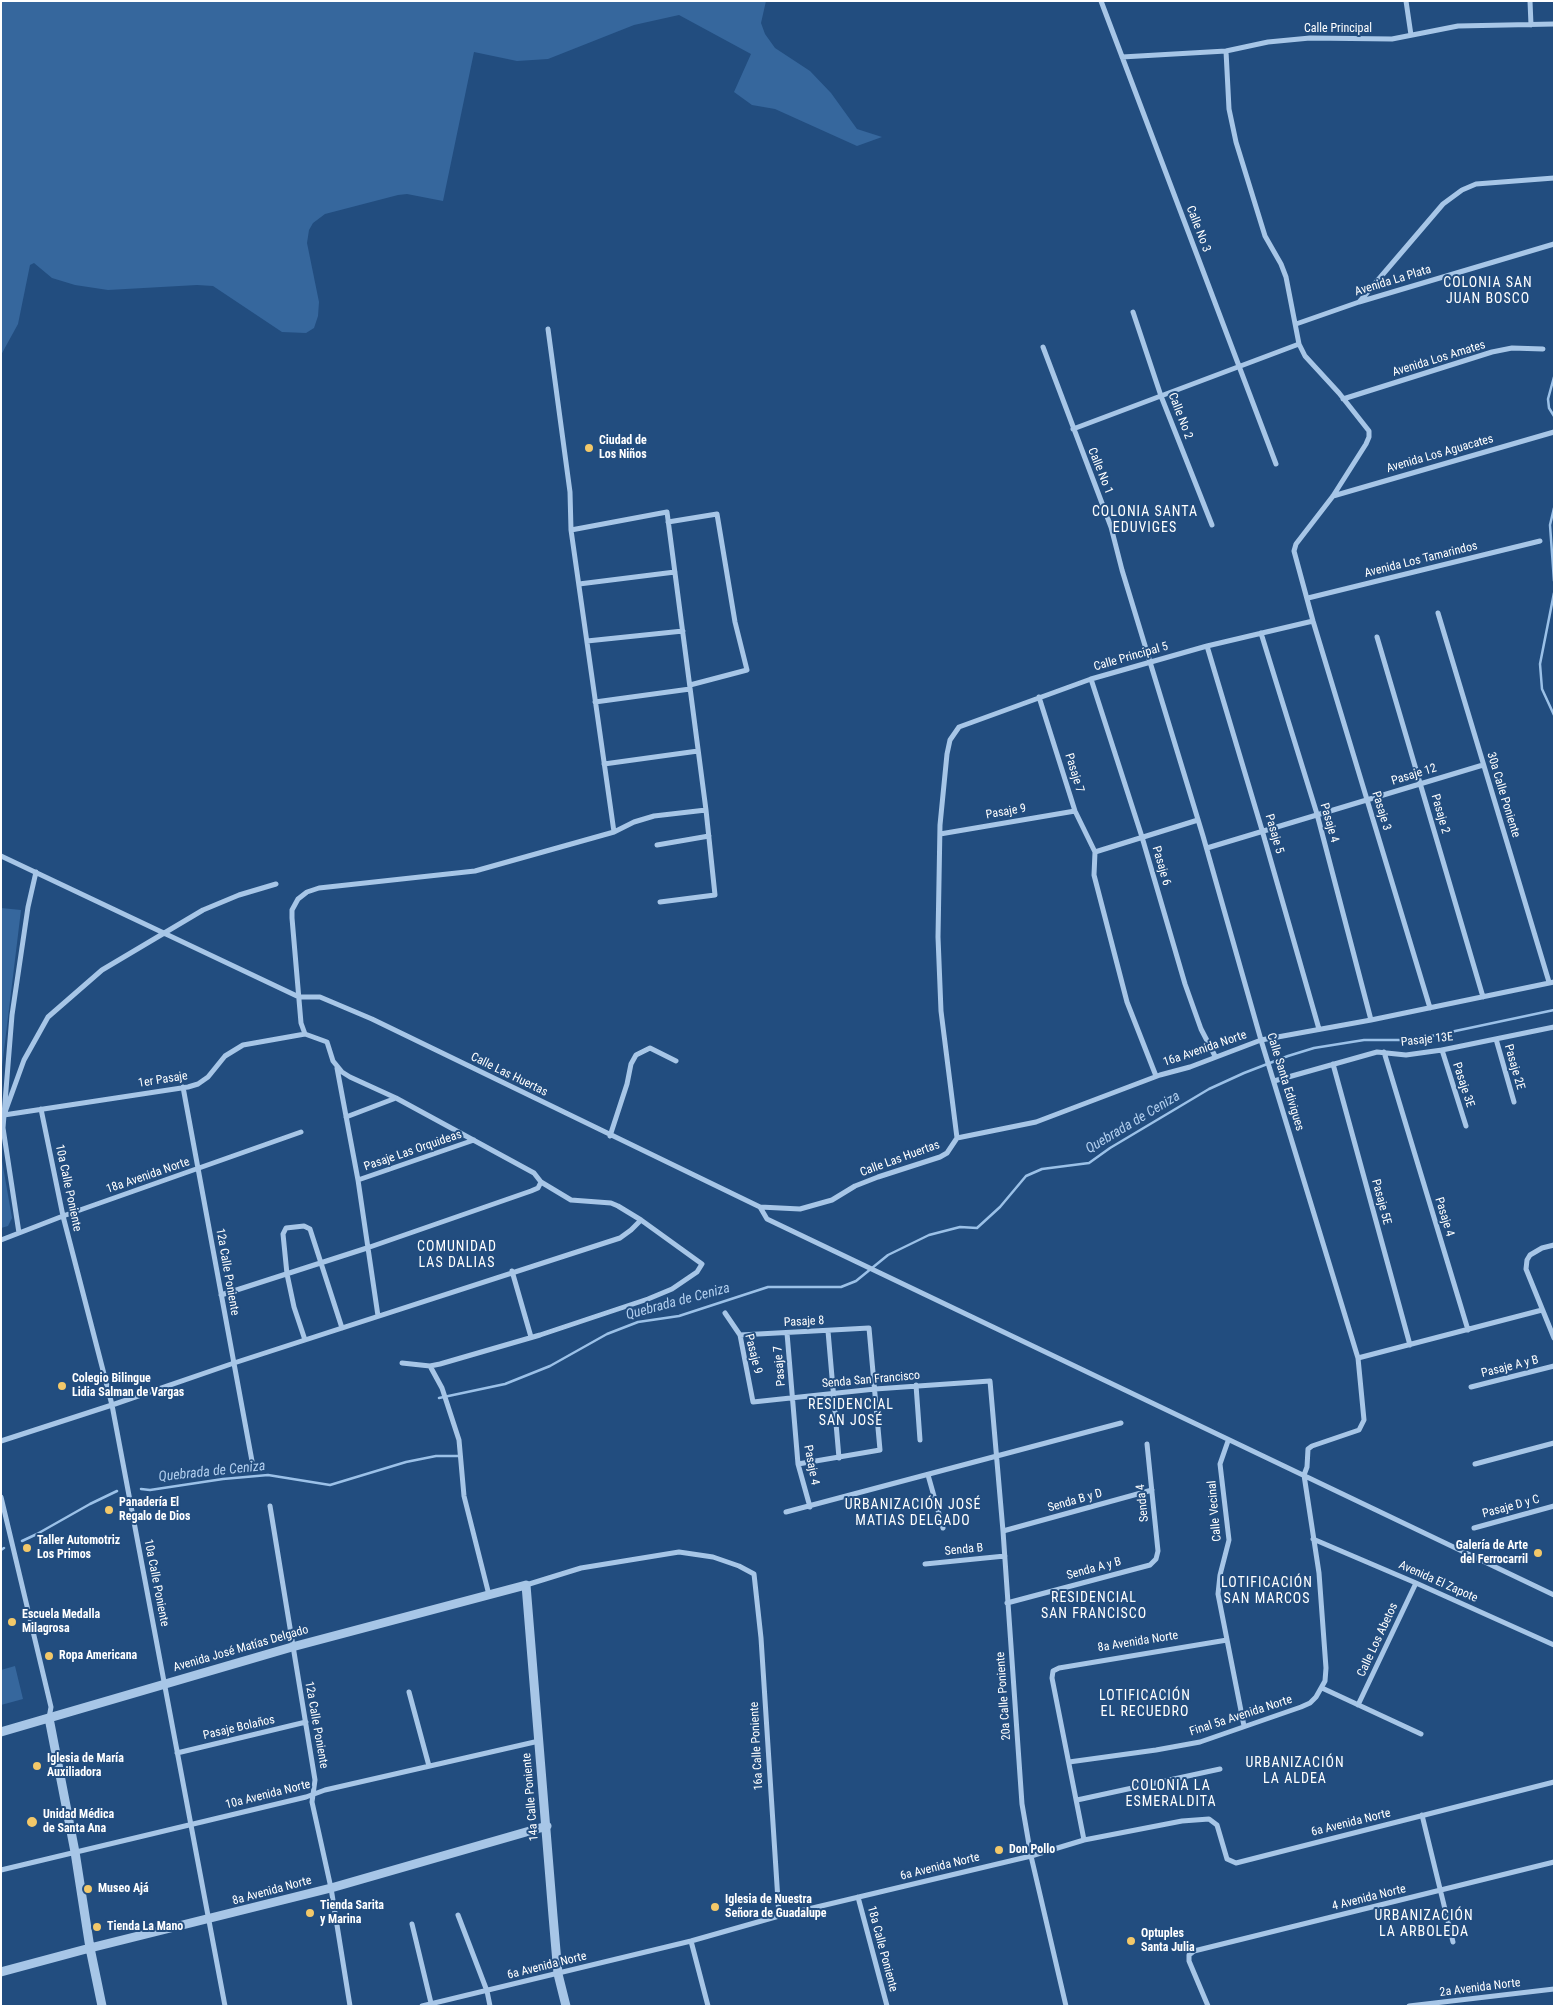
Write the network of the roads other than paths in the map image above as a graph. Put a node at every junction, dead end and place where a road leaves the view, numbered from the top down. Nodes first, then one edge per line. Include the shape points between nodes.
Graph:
1 (1102, 1) edge
2 (1406, 1) edge
3 (1530, 1) edge
4 (1554, 24) edge
5 (1531, 25) junction
6 (1411, 35) junction
7 (1226, 51) junction
8 (1122, 57) junction
9 (1554, 178) edge
10 (1554, 244) edge
11 (1359, 302) junction
12 (1133, 312) dead end
13 (1296, 324) junction
14 (548, 329) dead end
15 (1299, 344) junction
16 (1043, 347) dead end
17 (1543, 349) dead end
18 (1240, 368) junction
19 (1161, 396) junction
20 (1343, 399) junction
21 (1073, 429) junction
22 (1554, 432) edge
23 (1276, 464) dead end
24 (1333, 496) junction
25 (668, 522) junction
26 (1212, 525) dead end
27 (571, 530) junction
28 (1540, 541) dead end
29 (675, 572) junction
30 (578, 584) junction
31 (1308, 598) junction
32 (1438, 613) dead end
33 (1313, 621) junction
34 (683, 631) junction
35 (1261, 633) junction
36 (1377, 637) dead end
37 (587, 641) junction
38 (1206, 646) junction
39 (1150, 662) junction
40 (1090, 679) junction
41 (690, 687) junction
42 (1040, 697) junction
43 (595, 702) junction
44 (959, 727) joint
45 (698, 751) junction
46 (604, 764) junction
47 (1483, 765) junction
48 (1421, 783) junction
49 (1367, 800) junction
50 (706, 810) junction
51 (1075, 811) junction
52 (1316, 814) junction
53 (1198, 820) junction
54 (1262, 830) junction
55 (614, 832) junction
56 (940, 834) junction
57 (709, 836) junction
58 (1142, 837) junction
59 (657, 845) dead end
60 (1207, 848) junction
61 (1095, 852) junction
62 (1, 856) edge
63 (36, 872) junction
64 (276, 884) dead end
65 (660, 902) dead end
66 (164, 933) junction
67 (1552, 982) edge
68 (299, 997) junction
69 (1483, 997) junction
70 (1430, 1008) junction
71 (1371, 1020) junction
72 (1554, 1027) edge
73 (1319, 1029) junction
74 (305, 1034) junction
75 (1496, 1039) junction
76 (1262, 1040) junction
77 (1442, 1050) junction
78 (1384, 1052) junction
79 (1215, 1056) junction
80 (676, 1060) dead end
81 (1333, 1064) junction
82 (337, 1066) junction
83 (1156, 1076) junction
84 (1274, 1081) junction
85 (183, 1087) junction
86 (396, 1098) junction
87 (1514, 1102) dead end
88 (41, 1109) junction
89 (4, 1115) junction
90 (346, 1117) junction
91 (1466, 1126) dead end
92 (301, 1132) dead end
93 (610, 1136) junction
94 (957, 1138) junction
95 (474, 1140) junction
96 (198, 1169) junction
97 (358, 1180) junction
98 (541, 1182) junction
99 (760, 1207) junction
100 (63, 1216) junction
101 (640, 1220) junction
102 (20, 1233) junction
103 (1, 1240) edge
104 (1554, 1245) edge
105 (367, 1248) junction
106 (320, 1263) junction
107 (512, 1271) junction
108 (286, 1274) junction
109 (221, 1295) junction
110 (1542, 1310) junction
111 (725, 1313) dead end
112 (378, 1316) junction
113 (342, 1328) junction
114 (1468, 1330) junction
115 (828, 1331) junction
116 (787, 1333) junction
117 (740, 1335) junction
118 (532, 1337) junction
119 (1554, 1338) edge
120 (305, 1340) junction
121 (1410, 1345) junction
122 (1358, 1358) junction
123 (234, 1363) junction
124 (402, 1363) dead end
125 (430, 1366) junction
126 (1554, 1366) edge
127 (990, 1382) joint
128 (916, 1385) junction
129 (1470, 1388) dead end
130 (875, 1389) junction
131 (833, 1393) junction
132 (792, 1398) junction
133 (753, 1402) joint
134 (112, 1406) junction
135 (1121, 1423) dead end
136 (1, 1440) edge
137 (920, 1440) dead end
138 (1228, 1441) junction
139 (1554, 1443) edge
140 (1147, 1444) dead end
141 (997, 1457) junction
142 (839, 1458) junction
143 (252, 1461) dead end
144 (798, 1464) junction
145 (1475, 1464) dead end
146 (928, 1474) junction
147 (1304, 1475) junction
148 (1152, 1490) junction
149 (1, 1497) edge
150 (270, 1506) dead end
151 (1554, 1506) edge
152 (810, 1507) junction
153 (786, 1512) dead end
154 (943, 1528) dead end
155 (1474, 1528) dead end
156 (1003, 1531) junction
157 (1312, 1539) junction
158 (1005, 1556) junction
159 (1156, 1559) joint
160 (925, 1564) dead end
161 (1416, 1583) junction
162 (526, 1585) junction
163 (489, 1595) junction
164 (1554, 1595) edge
165 (1007, 1603) junction
166 (1227, 1640) junction
167 (1554, 1645) edge
168 (292, 1647) junction
169 (165, 1684) junction
170 (1322, 1688) junction
171 (409, 1692) dead end
172 (1358, 1705) junction
173 (49, 1718) junction
174 (306, 1722) junction
175 (1244, 1726) junction
176 (1, 1732) edge
177 (1421, 1734) dead end
178 (539, 1741) junction
179 (177, 1753) junction
180 (1069, 1762) junction
181 (428, 1766) junction
182 (1220, 1769) dead end
183 (1554, 1782) edge
184 (313, 1795) junction
185 (1077, 1800) junction
186 (1422, 1815) junction
187 (192, 1824) junction
188 (547, 1826) junction
189 (1084, 1840) junction
190 (76, 1852) junction
191 (1030, 1856) junction
192 (1554, 1862) edge
193 (1, 1870) edge
194 (331, 1888) junction
195 (1440, 1891) junction
196 (858, 1897) junction
197 (458, 1915) dead end
198 (779, 1916) junction
199 (210, 1920) junction
200 (412, 1924) dead end
201 (692, 1941) junction
202 (1452, 1942) dead end
203 (90, 1948) junction
204 (1, 1972) edge
205 (558, 1974) junction
206 (1554, 1989) edge
207 (486, 1991) junction
208 (431, 2003) junction
209 (102, 2006) edge
210 (225, 2006) edge
211 (350, 2006) edge
212 (422, 2006) edge
213 (490, 2006) edge
214 (566, 2006) edge
215 (708, 2006) edge
216 (886, 2006) edge
217 (1066, 2006) edge
218 (1208, 2006) edge
219 (1409, 2006) edge

1 - 8 street, Calle No 3
2 - 6 street
3 - 5 street
4 - 5 street, Calle Principal
5 - 6 street, Calle Principal via 1458,26
6 - 7 street, Calle Principal via 1373,39 1310,38
7 - 8 street, Calle Principal
7 - 13 street via 1228,99 1236,142 1265,236 1286,277
8 - 18 street, Calle No 3
9 - 11 street via 1476,184 1462,190 1443,204
10 - 11 street, Avenida La Plata
11 - 13 street, Avenida La Plata
12 - 19 street, Calle No 2
13 - 15 street
14 - 27 street via 570,492
15 - 18 street
15 - 20 street via 1305,356
16 - 21 street, Calle No 1
17 - 20 street, Avenida Los Amates via 1512,348 1492,352
18 - 19 street
18 - 23 street, Calle No 3
19 - 21 street
19 - 26 street, Calle No 2
20 - 24 street via 1369,431 1369,437
21 - 39 street, Calle No 1 via 1111,527
22 - 24 street, Avenida Los Aguacates
24 - 31 street, Pasaje 3 via 1294,551
25 - 27 street via 667,512
25 - 29 street
25 - 41 street via 716,514 747,670
27 - 30 street
28 - 31 street, Avenida Los Tamarindos
29 - 30 street
29 - 34 street
30 - 37 street
31 - 33 street, Pasaje 3
32 - 47 street, 30a Calle Poniente
33 - 35 street, Calle Principal 5
33 - 49 street, Pasaje 3
34 - 37 street
34 - 41 street
35 - 38 street, Calle Principal 5
35 - 52 street, Pasaje 4
36 - 48 street, Pasaje 2
37 - 43 street
38 - 39 street, Calle Principal 5
38 - 54 street, Pasaje 5
39 - 40 street, Calle Principal 5
39 - 53 street, Calle Santa Edivigues
40 - 42 street, Calle Principal 5
40 - 58 street, Pasaje 6
41 - 43 street
41 - 45 street
42 - 44 street, Calle Principal 5
42 - 51 street, Pasaje 7
43 - 46 street
44 - 56 street, Calle Las Huertas via 950,740 947,754
45 - 46 street
45 - 50 street
46 - 55 street
47 - 48 street, Pasaje 12
47 - 67 street, 30a Calle Poniente
48 - 49 street, Pasaje 12
48 - 69 street, Pasaje 2
49 - 52 street, Pasaje 12
49 - 70 street, Pasaje 3
50 - 55 street via 654,816
50 - 57 street
51 - 56 street, Pasaje 9
51 - 61 street, Pasaje 7
52 - 54 street, Pasaje 12
52 - 71 street, Pasaje 4
53 - 58 street
53 - 60 street, Calle Santa Edivigues
54 - 60 street, Pasaje 12
54 - 73 street, Pasaje 5
55 - 68 street via 475,871 307,892 292,910
56 - 94 street, Calle Las Huertas via 938,937 942,1011
57 - 59 street
57 - 65 street via 715,895
58 - 61 street
58 - 79 street, Pasaje 6 via 1188,993 1201,1030
60 - 76 street, Calle Santa Edivigues
61 - 83 street via 1094,875 1127,1002
62 - 63 street
63 - 66 street
63 - 89 street via 12,1015
64 - 66 street via 203,910
66 - 68 street
66 - 89 street via 102,970 48,1016 24,1060
67 - 69 street, 16a Avenida Norte
68 - 74 street
68 - 93 street, Calle Las Huertas via 320,997 372,1019
69 - 70 street, 16a Avenida Norte
70 - 71 street, 16a Avenida Norte
71 - 73 street, 16a Avenida Norte
72 - 75 street, Pasaje 13E
73 - 76 street, 16a Avenida Norte
74 - 82 street via 327,1042
74 - 85 street, 1er Pasaje via 243,1045 225,1056 198,1084
75 - 77 street, Pasaje 13E
75 - 87 street, Pasaje 2E
76 - 79 street, 16a Avenida Norte
76 - 84 street, Calle Santa Edivigues
77 - 78 street, Pasaje 13E via 1406,1055
77 - 91 street, Pasaje 3E
78 - 81 street, Pasaje 13E
78 - 114 street, Pasaje 4
79 - 83 street, 16a Avenida Norte
80 - 93 street via 650,1048 636,1055
81 - 84 street, Pasaje 13E
81 - 121 street, Pasaje 5E
82 - 86 street via 350,1077
82 - 90 street
83 - 94 street, 16a Avenida Norte via 1036,1122
84 - 122 street, Calle Santa Edivigues
85 - 88 street, 1er Pasaje
85 - 96 street, 12a Calle Poniente
86 - 90 street
86 - 95 street
88 - 89 street, 1er Pasaje
88 - 100 street, 10a Calle Poniente
89 - 102 street
90 - 97 street
92 - 96 street, 18a Avenida Norte
93 - 99 street, Calle Las Huertas
94 - 99 street, Calle Las Huertas via 948,1153 940,1157 864,1182 819,1205 800,1209
95 - 97 street, Pasaje Las Orquideas
95 - 98 street via 534,1173
96 - 100 street, 18a Avenida Norte
96 - 109 street, 12a Calle Poniente
97 - 105 street
98 - 101 street via 571,1200 610,1203
98 - 105 street via 531,1191
99 - 138 street via 767,1219
100 - 102 street, 18a Avenida Norte
100 - 134 street, 10a Calle Poniente
101 - 107 street via 620,1238
101 - 118 street via 702,1264 698,1272 648,1299
102 - 103 street, 18a Avenida Norte
104 - 110 street via 1542,1248 1527,1260 1526,1269
105 - 106 street
105 - 112 street
106 - 108 street
106 - 108 street via 310,1229 304,1226 286,1228 283,1234
106 - 113 street
107 - 112 street
107 - 118 street
108 - 109 street
108 - 120 street
109 - 123 street, 12a Calle Poniente
110 - 114 street
110 - 119 street
111 - 117 street, Pasaje 9
112 - 113 street
113 - 120 street
114 - 121 street
115 - 116 street, Pasaje 8
115 - 130 street, Pasaje 8 via 869,1328
115 - 131 street
116 - 117 street, Pasaje 8
116 - 132 street, Pasaje 7
117 - 133 street, Pasaje 9
118 - 125 street
120 - 123 street
121 - 122 street
122 - 147 street, Calle Santa Edivigues via 1363,1424 1359,1430 1308,1449 1308,1466
123 - 134 street
123 - 143 street, 12a Calle Poniente
124 - 125 street
125 - 163 street via 442,1388 459,1440 464,1496
126 - 129 street, Pasaje A y B
127 - 128 street, Senda San Francisco
127 - 141 street, 20a Calle Poniente
128 - 130 street, Senda San Francisco
128 - 137 street
130 - 131 street, Senda San Francisco
130 - 142 street via 880,1450
131 - 132 street, Senda San Francisco
131 - 142 street
132 - 133 street, Senda San Francisco
132 - 144 street, Pasaje 4
134 - 136 street
134 - 169 street, 10a Calle Poniente
135 - 141 street
138 - 147 street
138 - 166 street, Calle Vecinal via 1220,1464 1229,1540 1218,1594
139 - 145 street
140 - 148 street, Senda 4
141 - 146 street
141 - 156 street, 20a Calle Poniente
142 - 144 street
144 - 152 street, Pasaje 4
146 - 152 street
146 - 154 street
147 - 157 street
147 - 164 street
148 - 156 street, Senda B y D
148 - 159 street, Senda 4
149 - 173 street via 51,1707
150 - 168 street, 12a Calle Poniente
151 - 155 street, Pasaje D y C
152 - 153 street
156 - 158 street, 20a Calle Poniente
157 - 161 street, Avenida El Zapote
157 - 170 street via 1323,1618 1326,1674
158 - 160 street, Senda B
158 - 165 street, 20a Calle Poniente
159 - 165 street, Senda A y B via 1150,1565
161 - 167 street, Avenida El Zapote
161 - 172 street, Calle Los Abetos
162 - 163 street, Avenida José Matías Delgado
162 - 178 street, 14a Calle Poniente
162 - 198 street, 16a Calle Poniente via 581,1568 679,1552 713,1557 754,1574
163 - 168 street, Avenida José Matías Delgado
165 - 191 street, 20a Calle Poniente via 1022,1804
166 - 175 street, Calle Vecinal
166 - 180 street, 8a Avenida Norte via 1053,1671
168 - 169 street, Avenida José Matías Delgado
168 - 174 street, 12a Calle Poniente
169 - 173 street, Avenida José Matías Delgado
169 - 179 street, 10a Calle Poniente
170 - 172 street
170 - 175 street, Final 5a Avenida Norte via 1310,1703
171 - 181 street
172 - 177 street
173 - 176 street, Avenida José Matías Delgado
173 - 190 street
174 - 179 street, Pasaje Bolaños
174 - 184 street, 12a Calle Poniente via 315,1780
175 - 180 street, Final 5a Avenida Norte via 1200,1742
178 - 181 street, 10a Avenida Norte
178 - 188 street, 14a Calle Poniente
179 - 187 street, 10a Calle Poniente
180 - 185 street
181 - 184 street, 10a Avenida Norte
182 - 185 street
183 - 186 street, 6a Avenida Norte
184 - 187 street, 10a Avenida Norte
184 - 194 street, 12a Calle Poniente
185 - 189 street
186 - 189 street, 6a Avenida Norte via 1236,1863 1227,1858 1217,1825 1209,1819 1182,1821
186 - 195 street
187 - 190 street, 10a Avenida Norte
187 - 199 street, 10a Calle Poniente
188 - 194 street, 8a Avenida Norte
188 - 205 street, 14a Calle Poniente
189 - 191 street, 6a Avenida Norte
190 - 193 street, 10a Avenida Norte
190 - 203 street
191 - 196 street, 6a Avenida Norte
191 - 217 street, 20a Calle Poniente
192 - 195 street, 4 Avenida Norte
194 - 199 street, 8a Avenida Norte
194 - 211 street, 12a Calle Poniente
195 - 202 street
195 - 218 street, 4 Avenida Norte via 1194,1951 1189,1955 1189,1961
196 - 198 street, 6a Avenida Norte
196 - 216 street, 18a Calle Poniente
197 - 207 street
198 - 201 street, 6a Avenida Norte
199 - 203 street, 8a Avenida Norte
199 - 210 street, 10a Calle Poniente
200 - 208 street
201 - 205 street, 6a Avenida Norte
201 - 215 street
203 - 204 street, 8a Avenida Norte
203 - 209 street
205 - 207 street, 6a Avenida Norte
205 - 214 street, 14a Calle Poniente
206 - 219 street, 2a Avenida Norte
207 - 208 street, 6a Avenida Norte
207 - 213 street
208 - 212 street, 6a Avenida Norte

